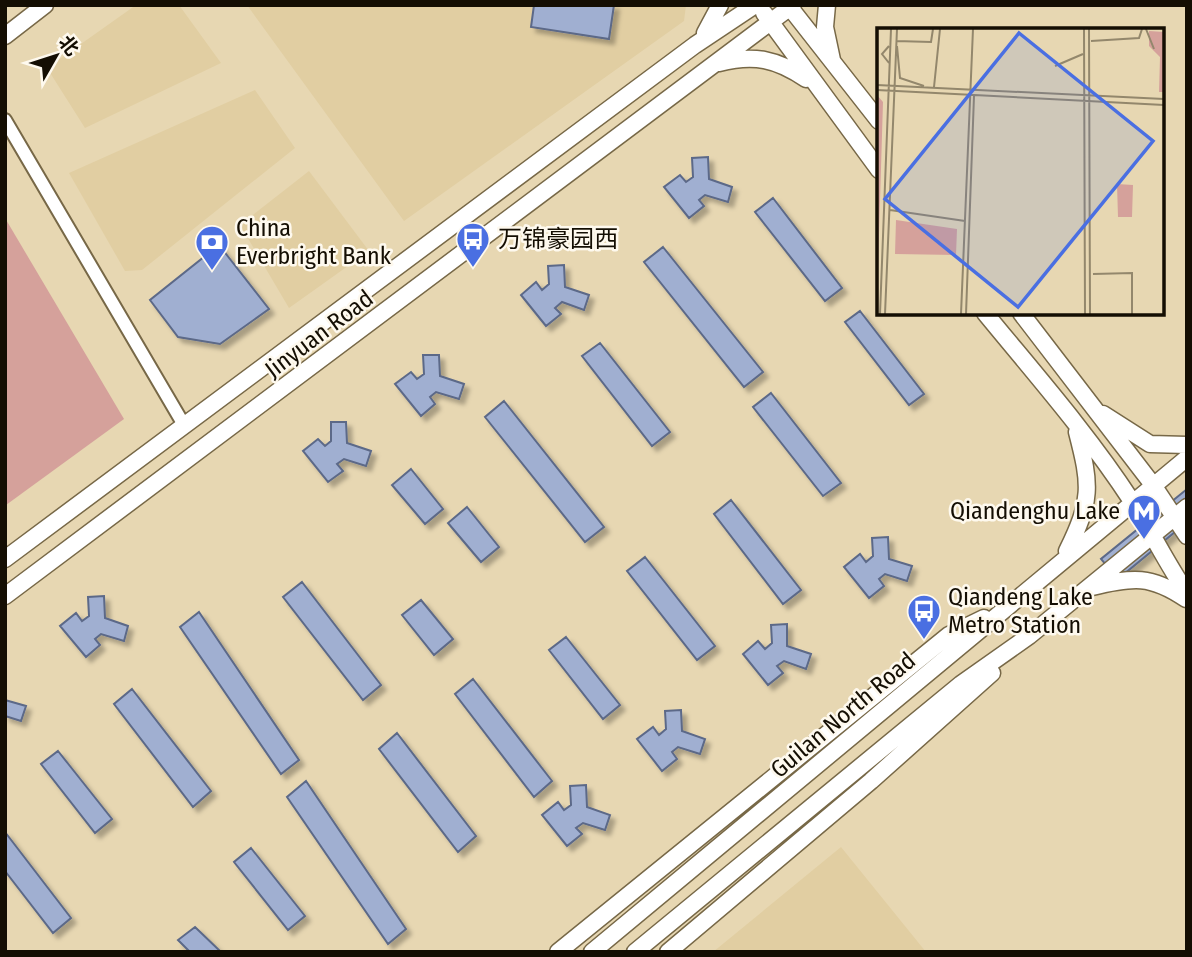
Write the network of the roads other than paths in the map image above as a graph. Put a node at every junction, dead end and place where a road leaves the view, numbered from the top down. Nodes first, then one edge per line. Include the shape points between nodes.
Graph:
1 (45, 5) edge
2 (720, 5) edge
3 (756, 5) edge
4 (827, 5) edge
5 (790, 6) edge
6 (770, 22) junction
7 (5, 36) edge
8 (695, 45) junction
9 (710, 65) junction
10 (835, 69) junction
11 (818, 88) junction
12 (877, 119) edge
13 (5, 120) edge
14 (877, 167) edge
15 (987, 315) edge
16 (1023, 315) edge
17 (1092, 407) junction
18 (1074, 423) junction
19 (184, 425) junction
20 (1187, 445) edge
21 (1187, 458) edge
22 (1153, 485) junction
23 (1132, 501) junction
24 (1181, 512) edge
25 (1151, 536) junction
26 (1187, 536) edge
27 (1064, 558) junction
28 (5, 559) edge
29 (1086, 589) junction
30 (1187, 593) edge
31 (5, 596) edge
32 (1187, 600) edge
33 (1008, 606) junction
34 (1029, 636) junction
35 (558, 952) edge
36 (592, 952) edge
37 (635, 952) edge
38 (668, 952) edge

1 - 7 main road
2 - 8 main road
3 - 6 main road
3 - 8 main road
4 - 10 main road via 828,48
5 - 6 main road, Jinyuan Road
5 - 10 main road
6 - 9 main road, Jinyuan Road
6 - 11 main road
8 - 19 main road
9 - 11 main road via 769,58
9 - 31 main road, Jinyuan Road via 646,118
10 - 12 main road
11 - 14 main road
13 - 19 street
15 - 18 main road
16 - 17 main road
17 - 20 main road via 1150,444
17 - 22 main road
18 - 23 main road
18 - 27 main road via 1088,498
19 - 28 main road
21 - 22 main road, Guilan North Road
22 - 23 main road, Guilan North Road
22 - 24 main road
23 - 25 main road
23 - 27 main road, Guilan North Road
24 - 25 main road, Guilan North Road
24 - 26 main road
25 - 29 main road, Guilan North Road
25 - 30 main road
27 - 33 main road, Guilan North Road
29 - 32 main road via 1117,581 1152,580
29 - 34 main road, Guilan North Road
33 - 35 main road via 949,635
33 - 36 main road, Guilan North Road
34 - 37 main road, Guilan North Road via 961,684
34 - 38 main road via 880,774

